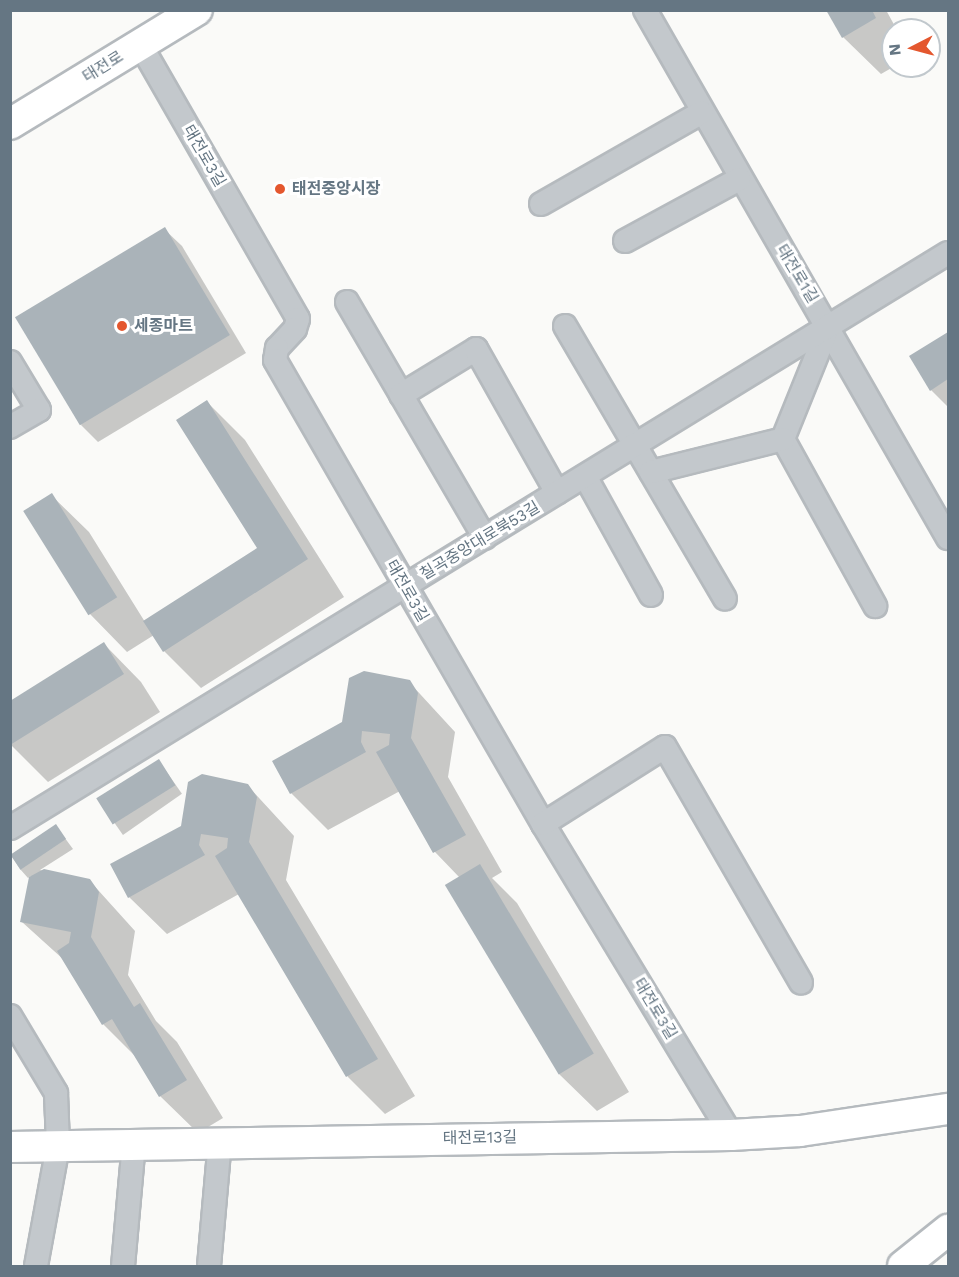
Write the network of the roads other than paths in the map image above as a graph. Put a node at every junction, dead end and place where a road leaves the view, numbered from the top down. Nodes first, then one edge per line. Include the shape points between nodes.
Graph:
1 (197, 10) edge
2 (645, 10) edge
3 (140, 44) junction
4 (702, 112) junction
5 (10, 124) edge
6 (739, 179) junction
7 (541, 204) dead end
8 (625, 241) dead end
9 (948, 253) edge
10 (347, 302) dead end
11 (565, 326) dead end
12 (829, 326) junction
13 (10, 362) edge
14 (401, 395) junction
15 (10, 428) edge
16 (783, 438) junction
17 (636, 445) junction
18 (651, 472) junction
19 (585, 476) junction
20 (557, 493) junction
21 (485, 538) junction
22 (948, 538) edge
23 (404, 587) junction
24 (651, 595) dead end
25 (725, 598) dead end
26 (875, 606) dead end
27 (543, 824) junction
28 (10, 828) edge
29 (801, 983) dead end
30 (10, 1016) edge
31 (948, 1109) edge
32 (731, 1135) junction
33 (220, 1141) junction
34 (134, 1143) junction
35 (58, 1146) junction
36 (10, 1147) edge
37 (948, 1230) edge
38 (36, 1266) edge
39 (123, 1266) edge
40 (209, 1266) edge
41 (903, 1266) edge

1 - 3 main road, 태전로
2 - 4 street, 태전로1길
3 - 5 main road, 태전로
3 - 23 street, 태전로3길 via 298,319 295,329 277,348 275,360
4 - 6 street, 태전로1길
4 - 7 street
6 - 8 street
6 - 12 street, 태전로1길
9 - 12 street, 칠곡중앙대로북53길
10 - 14 street
11 - 17 street
12 - 16 street
12 - 17 street, 칠곡중앙대로북53길
12 - 22 street, 태전로1길
13 - 15 street via 39,410
14 - 20 street via 476,350
14 - 21 street
16 - 18 street
16 - 26 street
17 - 18 street
17 - 19 street, 칠곡중앙대로북53길
18 - 25 street
19 - 20 street, 칠곡중앙대로북53길
19 - 24 street
20 - 21 street, 칠곡중앙대로북53길
21 - 23 street, 칠곡중앙대로북53길
23 - 27 street, 태전로3길
23 - 28 street, 칠곡중앙대로북53길
27 - 29 street via 665,747
27 - 32 street, 태전로3길
30 - 35 street via 56,1093
31 - 32 main road, 태전로13길 via 800,1131
32 - 33 main road, 태전로13길
33 - 34 main road, 태전로13길
33 - 40 street
34 - 35 main road, 태전로13길
34 - 39 street
35 - 36 main road, 태전로13길
35 - 38 street
37 - 41 main road

